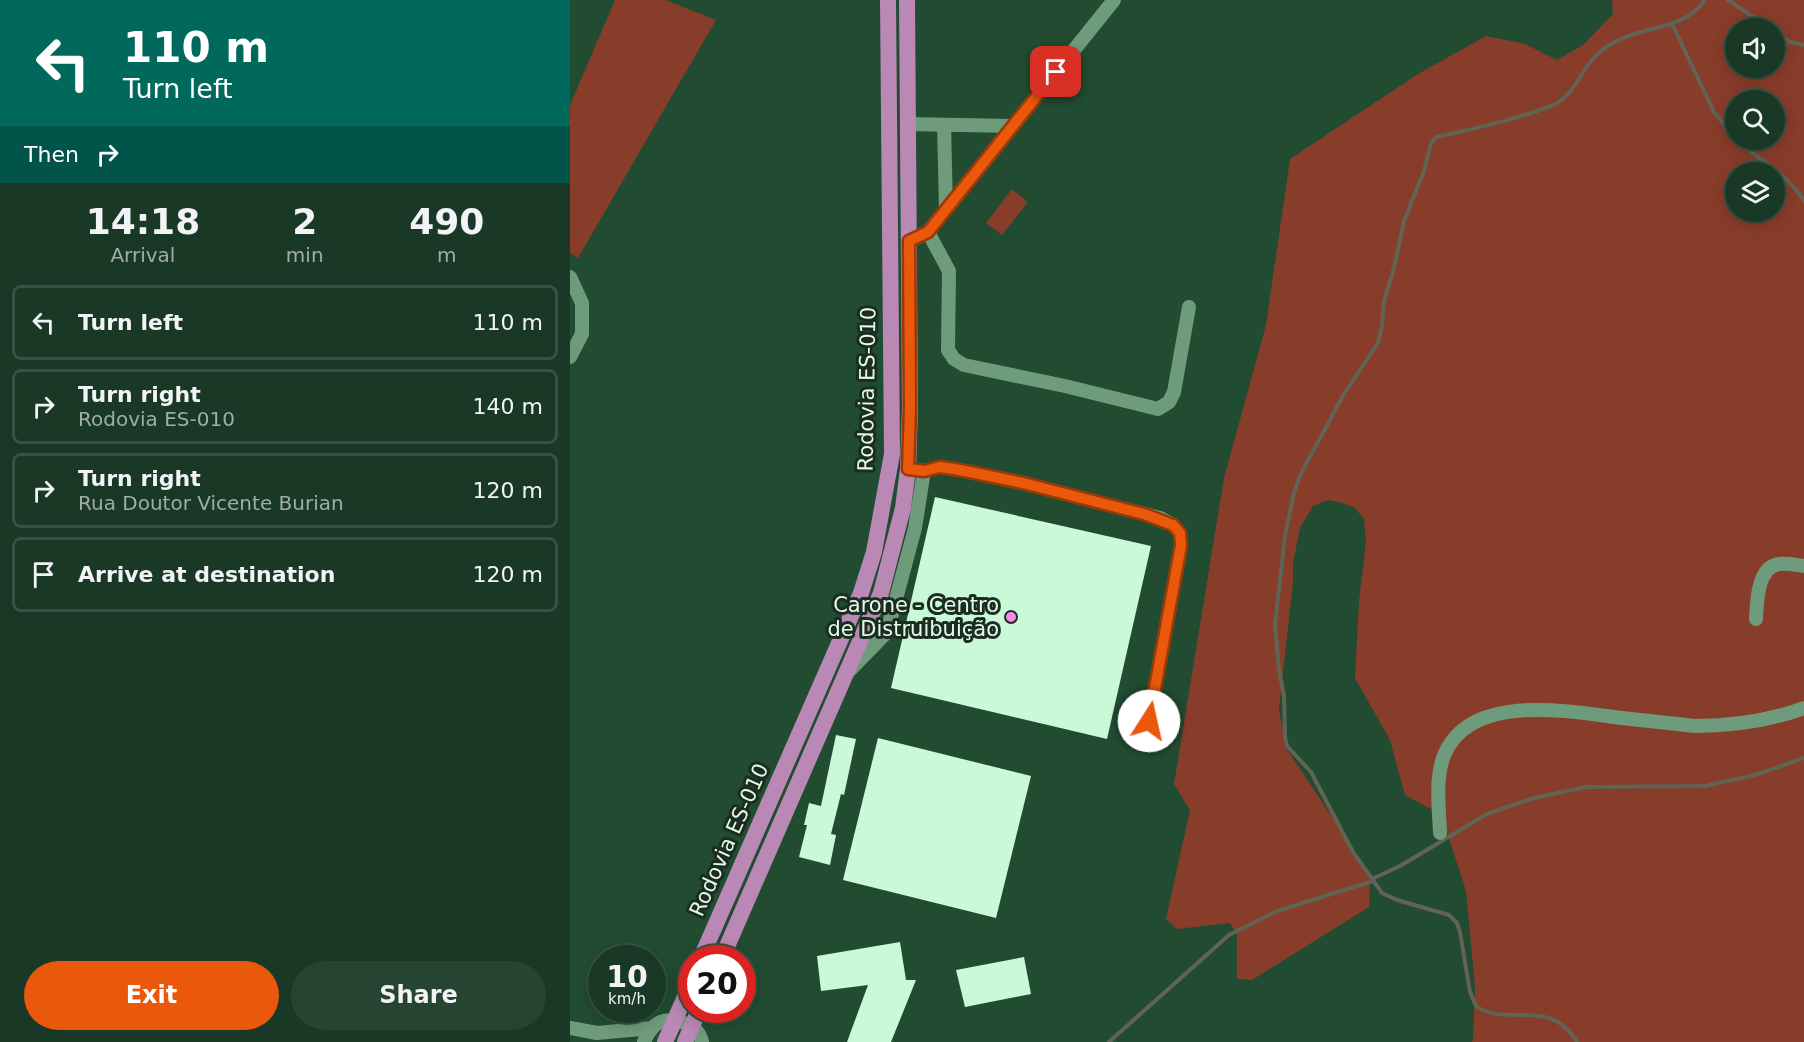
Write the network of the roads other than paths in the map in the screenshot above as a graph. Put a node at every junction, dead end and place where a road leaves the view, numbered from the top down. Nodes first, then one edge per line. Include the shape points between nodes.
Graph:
1 (888, 0) edge
2 (907, 0) edge
3 (1114, 0) edge
4 (908, 124) junction
5 (944, 125) junction
6 (1012, 126) junction
7 (946, 208) junction
8 (928, 232) junction
9 (909, 241) junction
10 (570, 277) edge
11 (1188, 307) dead end
12 (570, 357) edge
13 (916, 470) junction
14 (1804, 566) edge
15 (1756, 619) dead end
16 (1804, 708) edge
17 (1149, 721) dead end
18 (1440, 833) dead end
19 (707, 945) edge
20 (728, 945) edge
21 (678, 1013) edge
22 (675, 1020) junction
23 (693, 1023) edge
24 (692, 1026) junction
25 (570, 1029) edge
26 (652, 1029) junction
27 (597, 1033) junction
28 (609, 1042) edge
29 (644, 1042) edge
30 (665, 1042) edge
31 (685, 1042) edge
32 (702, 1042) edge

1 - 19 main road, Rodovia ES-010 via 892,454 874,552 861,593
2 - 4 main road, Rodovia ES-010
3 - 6 street
4 - 5 street
4 - 9 main road, Rodovia ES-010
5 - 6 street
5 - 7 street
6 - 7 street
7 - 8 street
8 - 9 street
8 - 11 street via 949,271 948,350 954,360 964,365 1158,409 1169,402 1174,392
9 - 13 main road, Rodovia ES-010 via 910,408
10 - 12 street via 582,303 582,334
13 - 17 street via 945,468 1023,483 1121,507 1173,525 1180,533 1181,545
13 - 20 main road, Rodovia ES-010 via 874,611
14 - 15 street via 1772,566 1758,593
16 - 18 street via 1718,726 1548,710 1476,720 1456,735 1445,753 1438,785
21 - 22 main road
22 - 24 street
22 - 26 street via 662,1021
22 - 30 main road
23 - 24 main road
24 - 31 main road
24 - 32 street
25 - 27 street
26 - 27 street
26 - 29 street
27 - 28 street

